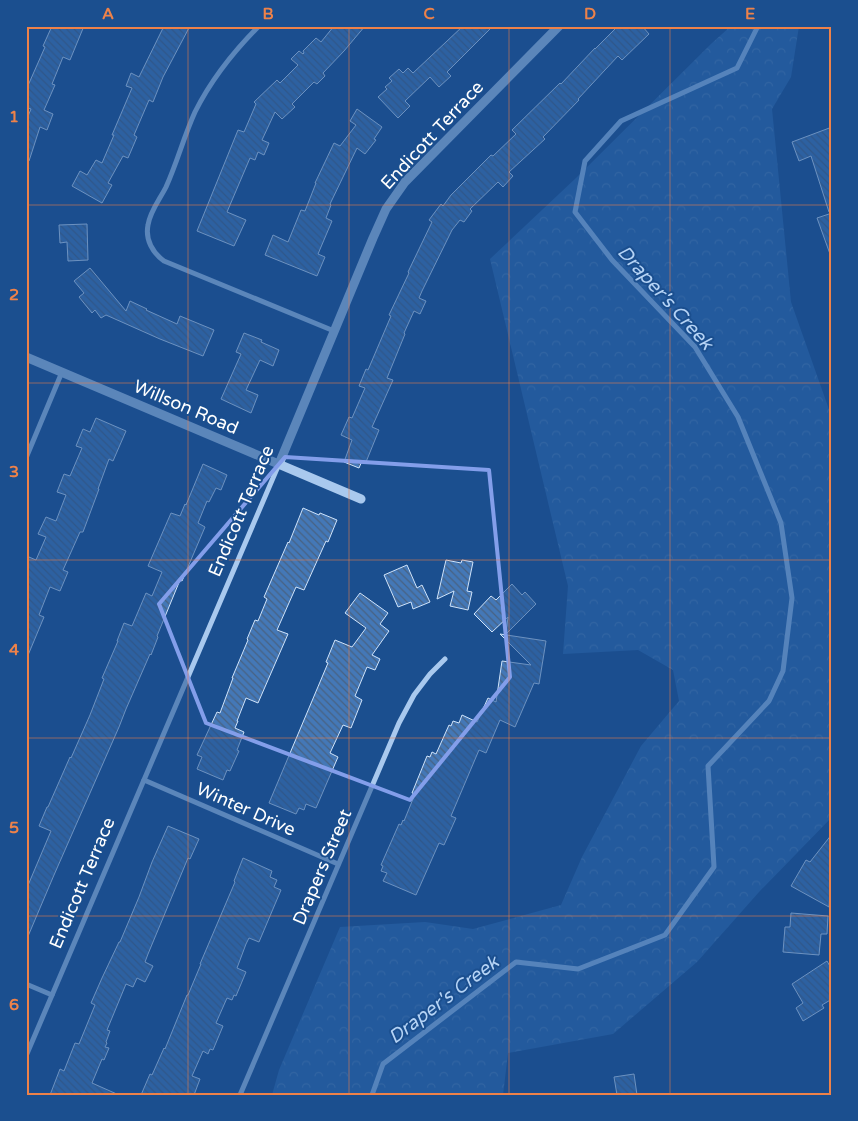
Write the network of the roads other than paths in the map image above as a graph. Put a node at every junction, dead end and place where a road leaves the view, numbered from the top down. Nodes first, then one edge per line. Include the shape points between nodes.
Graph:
1 (259, 26) edge
2 (558, 26) edge
3 (334, 330) junction
4 (26, 357) edge
5 (62, 372) junction
6 (26, 458) edge
7 (279, 464) junction
8 (361, 499) dead end
9 (444, 659) dead end
10 (144, 780) junction
11 (338, 864) junction
12 (26, 984) edge
13 (52, 995) junction
14 (26, 1056) edge
15 (240, 1095) edge

1 - 3 street via 232,55 195,113 166,186 149,218 148,237 155,253 164,262
2 - 3 street, Endicott Terrace via 405,182 386,209 372,238
3 - 7 street, Endicott Terrace
4 - 5 street, Willson Road
5 - 6 street
5 - 7 street, Willson Road
7 - 8 street, Willson Road
7 - 10 street, Endicott Terrace
9 - 11 street, Drapers Street via 414,695 399,723
10 - 11 street, Winter Drive
10 - 13 street, Endicott Terrace
11 - 15 street, Drapers Street
12 - 13 street
13 - 14 street, Endicott Terrace

